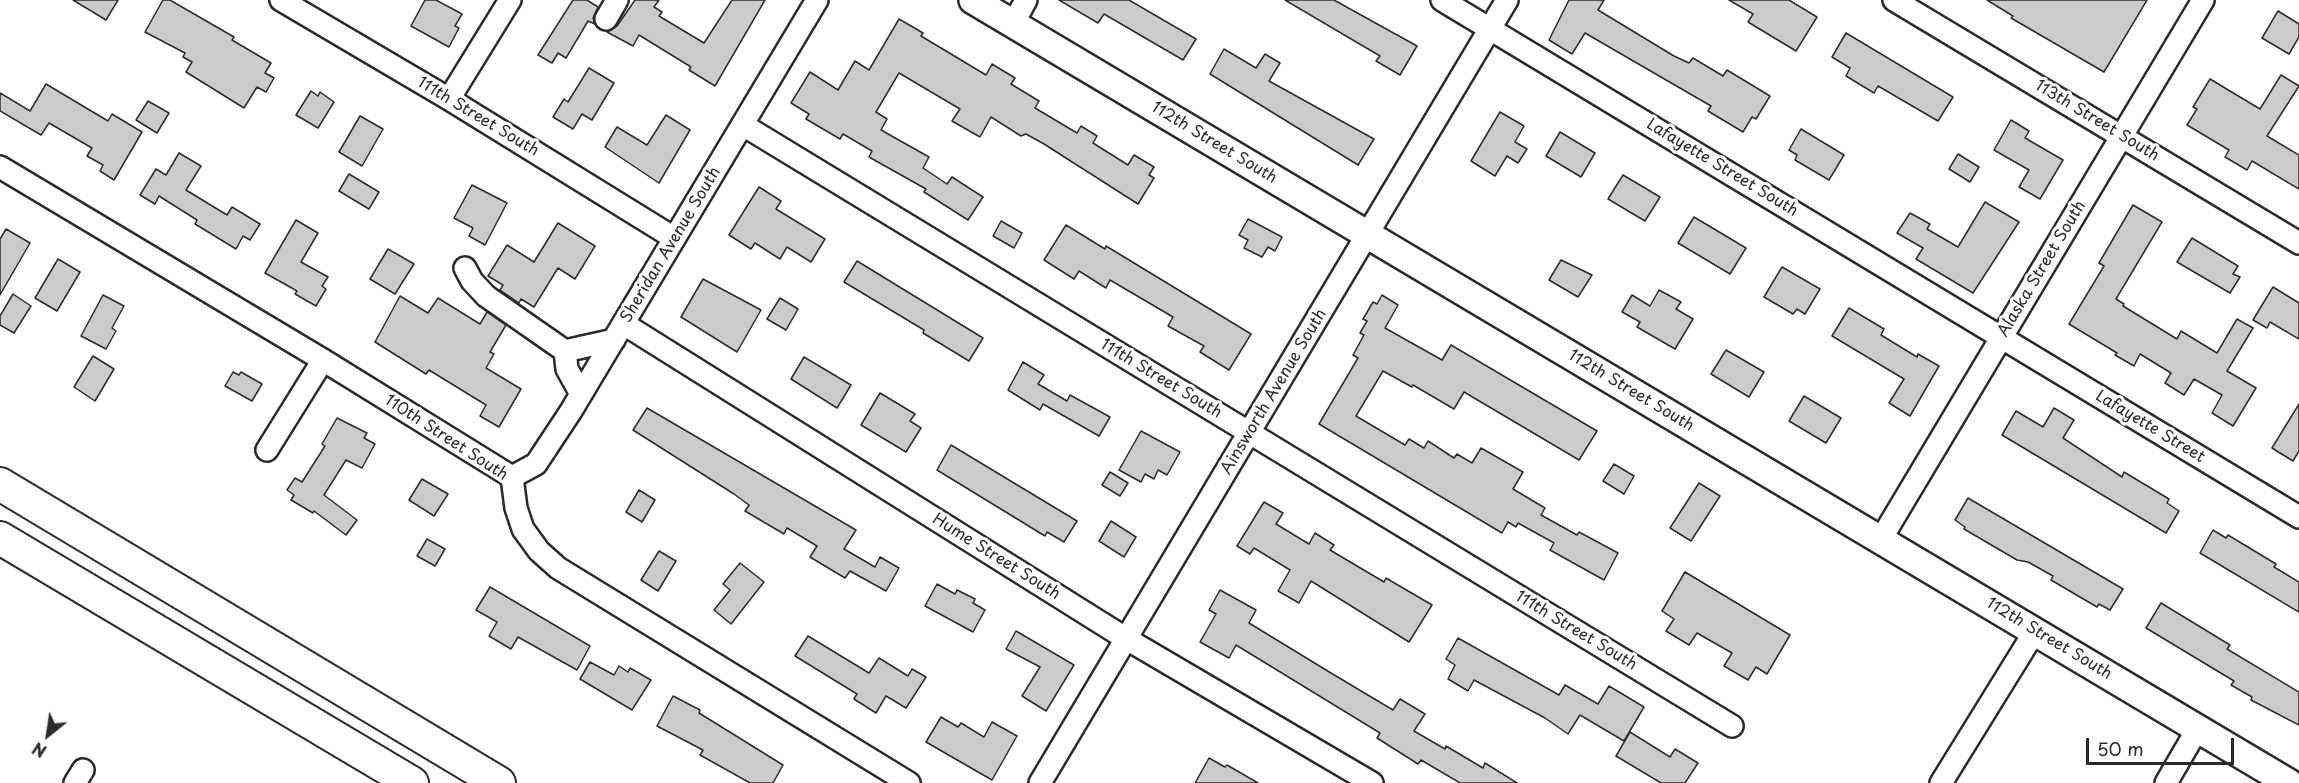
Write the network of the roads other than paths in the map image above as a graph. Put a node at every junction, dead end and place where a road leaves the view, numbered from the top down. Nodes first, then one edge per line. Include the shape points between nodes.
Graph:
1 (281, 0) edge
2 (510, 0) edge
3 (617, 0) edge
4 (817, 0) edge
5 (973, 0) edge
6 (1026, 0) edge
7 (1442, 0) edge
8 (1507, 0) edge
9 (1894, 0) edge
10 (2203, 0) edge
11 (606, 19) dead end
12 (1013, 24) junction
13 (1490, 29) junction
14 (449, 99) junction
15 (743, 125) junction
16 (2122, 136) junction
17 (0, 167) edge
18 (1367, 235) junction
19 (674, 238) junction
20 (2299, 243) edge
21 (465, 267) dead end
22 (619, 332) junction
23 (2001, 337) junction
24 (565, 351) junction
25 (323, 360) junction
26 (581, 394) junction
27 (1250, 433) junction
28 (267, 450) dead end
29 (512, 477) junction
30 (0, 484) edge
31 (2299, 517) edge
32 (0, 538) edge
33 (1881, 539) junction
34 (2035, 631) junction
35 (1125, 638) junction
36 (1732, 726) dead end
37 (2198, 728) junction
38 (412, 783) edge
39 (499, 783) edge
40 (909, 783) edge
41 (1040, 783) edge
42 (1372, 783) edge
43 (1941, 783) edge
44 (2166, 783) edge
45 (2289, 783) edge

1 - 14 street, 111th Street South
2 - 14 street
3 - 11 street
4 - 15 street, Sheridan Avenue South
5 - 12 main road, 112th Street South
6 - 12 street
7 - 13 street, Lafayette Street South
8 - 13 street, Ainsworth Avenue South
9 - 16 street, 113th Street South
10 - 16 street, Alaska Street South
12 - 18 main road, 112th Street South
13 - 18 street, Ainsworth Avenue South
13 - 23 street, Lafayette Street South
14 - 19 street, 111th Street South
15 - 19 street, Sheridan Avenue South
15 - 27 street, 111th Street South
16 - 20 street, 113th Street South
16 - 23 street, Alaska Street South
17 - 25 street, 110th Street South
18 - 27 street, Ainsworth Avenue South
18 - 33 main road, 112th Street South
19 - 22 street, Sheridan Avenue South
21 - 24 street via 486,296
22 - 24 street
22 - 26 street, Sheridan Avenue South
22 - 35 street, Hume Street South
23 - 31 street, Lafayette Street
23 - 33 street, Alaska Street South
24 - 26 street via 567,369
25 - 28 street
25 - 29 street, 110th Street South
26 - 29 street, Sheridan Avenue South via 536,464
27 - 35 street, Ainsworth Avenue South
27 - 36 street, 111th Street South
29 - 40 street, 110th Street South via 523,529 558,568
30 - 39 highway
32 - 38 highway
33 - 34 main road, 112th Street South
34 - 37 main road, 112th Street South
34 - 43 street
35 - 41 street, Ainsworth Avenue South
35 - 42 street, Hume Street South
37 - 44 street
37 - 45 main road, 112th Street South

